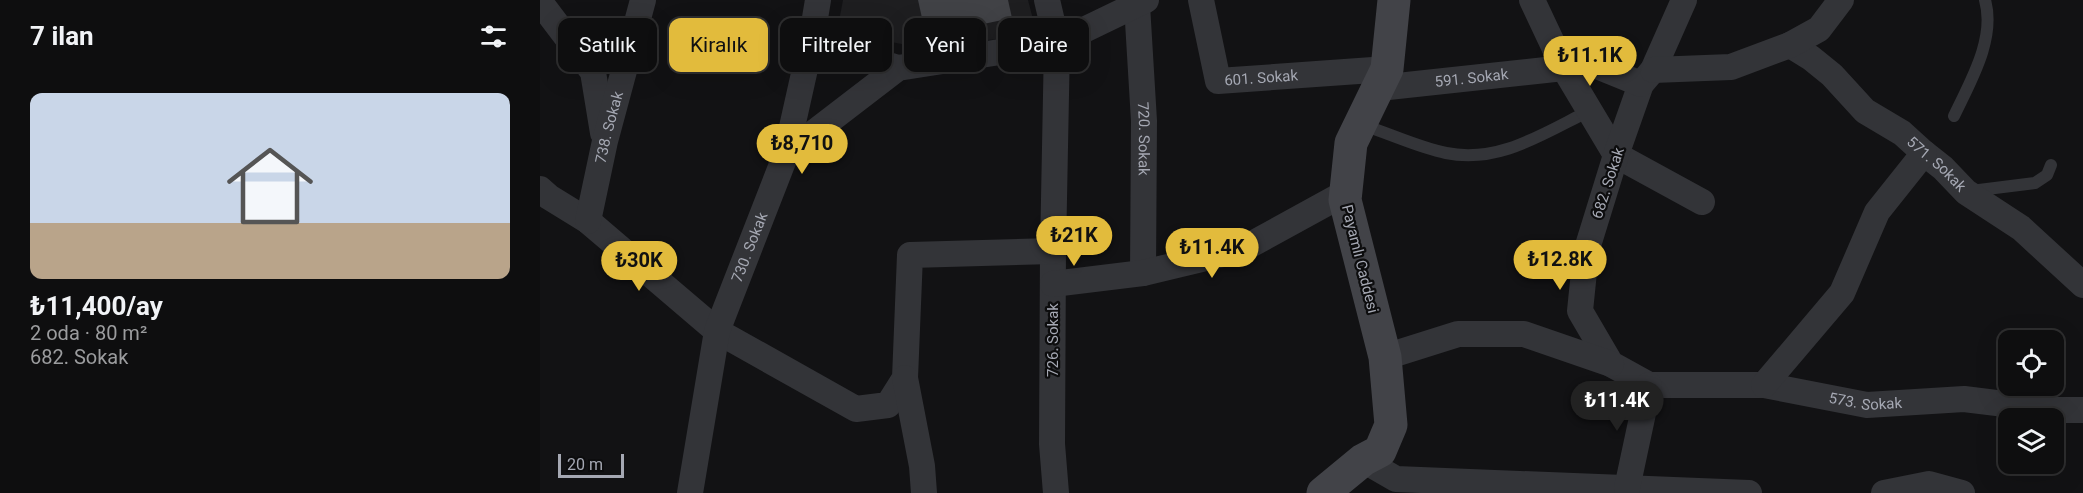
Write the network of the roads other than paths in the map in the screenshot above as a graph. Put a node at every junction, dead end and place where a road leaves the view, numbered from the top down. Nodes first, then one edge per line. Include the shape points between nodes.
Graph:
1 (643, 0) edge
2 (818, 0) edge
3 (1047, 0) edge
4 (1201, 0) edge
5 (1394, 0) edge
6 (1532, 0) edge
7 (1683, 0) edge
8 (1841, 0) edge
9 (1985, 0) edge
10 (540, 2) edge
11 (1141, 2) edge
12 (815, 18) edge
13 (1051, 18) edge
14 (1089, 27) edge
15 (1790, 45) junction
16 (998, 52) edge
17 (1559, 59) junction
18 (892, 66) edge
19 (898, 68) junction
20 (804, 72) edge
21 (1056, 72) edge
22 (1647, 77) junction
23 (1383, 79) junction
24 (1589, 111) junction
25 (1954, 116) dead end
26 (1361, 124) junction
27 (605, 141) junction
28 (1924, 153) junction
29 (786, 154) junction
30 (1617, 155) junction
31 (2052, 165) dead end
32 (540, 189) edge
33 (1966, 192) junction
34 (1345, 193) junction
35 (1702, 202) dead end
36 (588, 221) junction
37 (1053, 251) junction
38 (1143, 273) junction
39 (1053, 284) junction
40 (2083, 285) edge
41 (717, 331) junction
42 (1385, 357) junction
43 (1611, 364) junction
44 (905, 378) junction
45 (1649, 385) junction
46 (1764, 385) junction
47 (2083, 410) edge
48 (1363, 460) junction
49 (1406, 486) edge
50 (1627, 488) junction
51 (690, 493) edge
52 (924, 493) edge
53 (1056, 493) edge
54 (1323, 493) edge
55 (1749, 493) edge
56 (1884, 493) edge
57 (1962, 493) edge

1 - 27 street, 738. Sokak
2 - 12 street, 730. Sokak
3 - 13 street, 726. Sokak
4 - 23 street, 601. Sokak via 1218,81
5 - 23 main road, Payamlı Caddesi
6 - 17 street
7 - 22 street, 682. Sokak
8 - 15 street via 1819,29
9 - 25 lane via 1988,16 1982,53
10 - 27 street via 593,72
11 - 14 street
11 - 38 street, 720. Sokak
15 - 22 street via 1731,67
15 - 28 street, 571. Sokak via 1832,75 1865,111 1902,133
16 - 19 street
17 - 22 street
17 - 23 street, 591. Sokak
17 - 24 street
18 - 19 street
19 - 29 street
20 - 29 street, 730. Sokak
21 - 37 street, 726. Sokak
22 - 30 street, 682. Sokak
23 - 26 main road, Payamlı Caddesi
24 - 26 lane via 1522,144 1488,154 1442,152
24 - 30 street
26 - 34 main road, Payamlı Caddesi via 1351,144
27 - 36 street, 738. Sokak
28 - 33 street, 571. Sokak
28 - 46 street via 1877,212 1842,293
29 - 41 street, 730. Sokak
30 - 35 street
30 - 43 street, 682. Sokak via 1586,252 1580,311
31 - 33 lane via 2048,175 2035,183
32 - 36 street
33 - 40 street, 571. Sokak via 2021,228
34 - 38 street via 1243,249
34 - 42 main road, Payamlı Caddesi
36 - 41 street
37 - 39 street, 726. Sokak
37 - 44 street via 910,255
38 - 39 street
39 - 53 street, 726. Sokak via 1052,444
41 - 44 street via 856,409 888,405
41 - 51 street, 730. Sokak
42 - 43 street via 1458,334 1524,334
42 - 48 main road, Payamlı Caddesi via 1392,425 1380,451
43 - 45 street
44 - 52 street
45 - 46 street, 573. Sokak
45 - 50 street
46 - 47 street, 573. Sokak via 1867,405 1964,399
48 - 49 street
48 - 54 main road, Payamlı Caddesi
49 - 50 street
50 - 55 street
56 - 57 street via 1929,484

